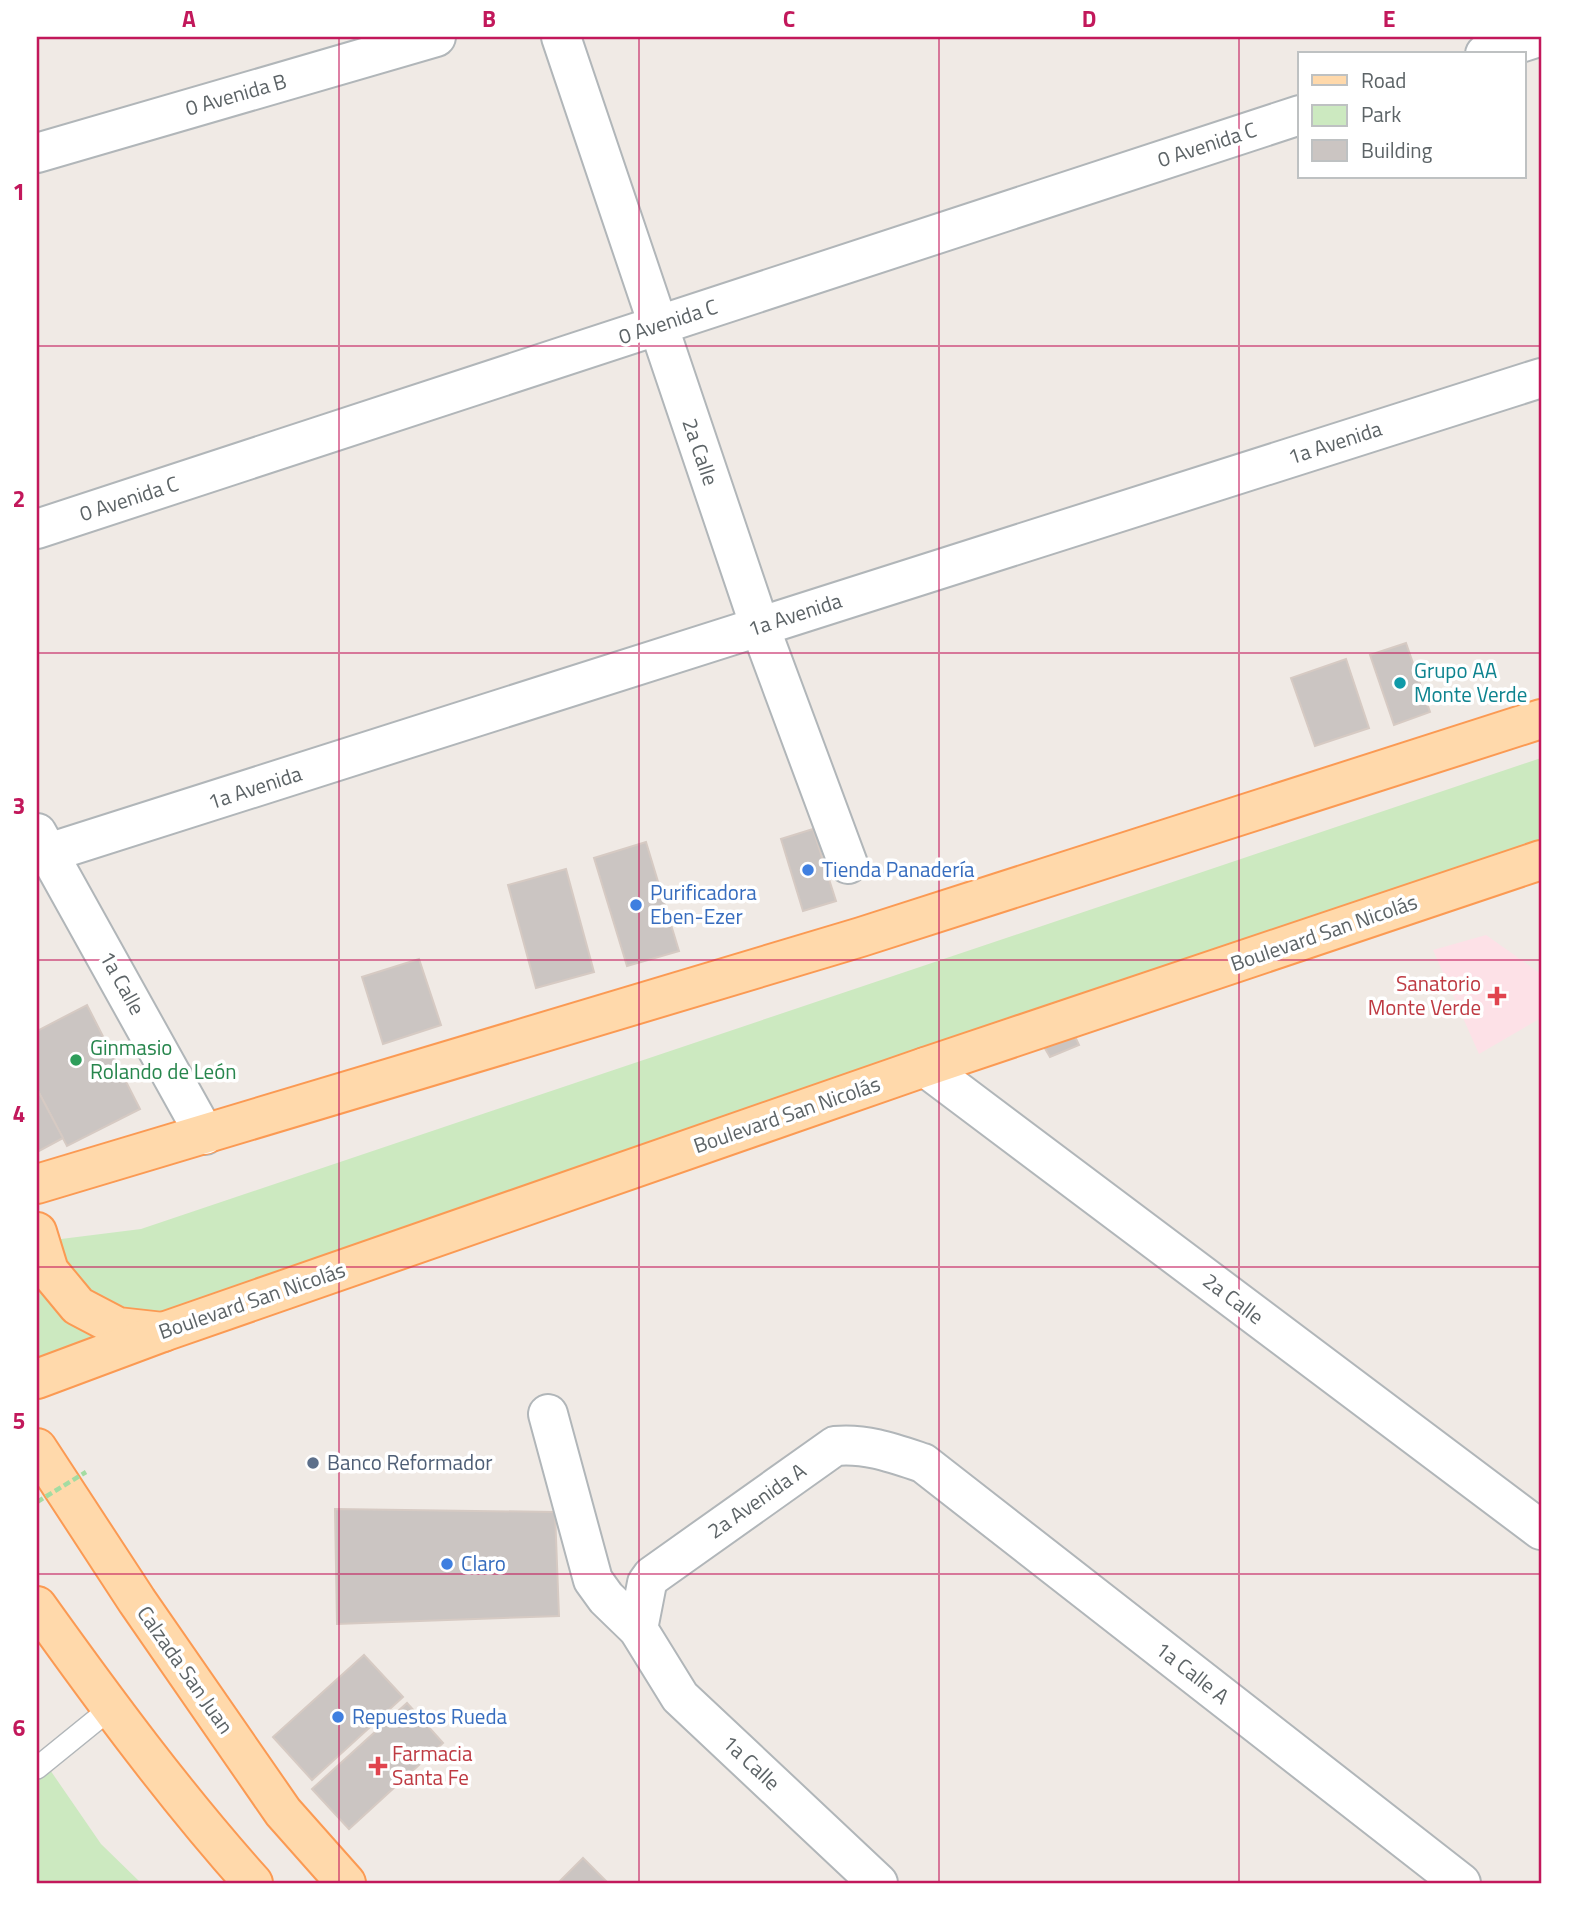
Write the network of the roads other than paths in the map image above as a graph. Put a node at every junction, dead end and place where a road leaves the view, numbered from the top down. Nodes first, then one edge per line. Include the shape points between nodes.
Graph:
1 (436, 37) edge
2 (561, 37) edge
3 (1539, 37) edge
4 (1491, 52) edge
5 (1298, 116) edge
6 (37, 153) edge
7 (658, 326) junction
8 (1541, 378) edge
9 (37, 529) edge
10 (760, 626) junction
11 (1541, 719) edge
12 (43, 843) edge
13 (848, 864) dead end
14 (1538, 867) edge
15 (925, 1067) junction
16 (205, 1135) junction
17 (37, 1192) edge
18 (37, 1232) edge
19 (163, 1332) junction
20 (37, 1380) edge
21 (548, 1414) dead end
22 (37, 1448) edge
23 (923, 1463) joint
24 (1541, 1530) edge
25 (37, 1606) edge
26 (638, 1629) junction
27 (111, 1708) junction
28 (37, 1768) edge
29 (253, 1883) edge
30 (345, 1883) edge
31 (878, 1883) edge
32 (1461, 1883) edge

1 - 6 street, 0 Avenida B
2 - 7 street, 2a Calle
3 - 4 street
5 - 7 street, 0 Avenida C
7 - 9 street, 0 Avenida C
7 - 10 street, 2a Calle
8 - 10 street, 1a Avenida
10 - 12 street, 1a Avenida
10 - 13 street, 2a Calle
11 - 16 main road via 861,937
12 - 16 street, 1a Calle
14 - 15 main road, Boulevard San Nicolás
15 - 19 main road, Boulevard San Nicolás
15 - 24 street, 2a Calle
16 - 17 main road
18 - 19 main road via 49,1271 78,1306 118,1326
19 - 20 main road, Boulevard San Nicolás
21 - 26 street, 1a Calle via 593,1580
22 - 30 main road, Calzada San Juan via 283,1812
23 - 26 street, 2a Avenida A via 875,1447 835,1446 652,1576
23 - 32 street, 1a Calle A
25 - 27 main road
26 - 31 street, 1a Calle via 680,1697
27 - 28 lane
27 - 29 main road

